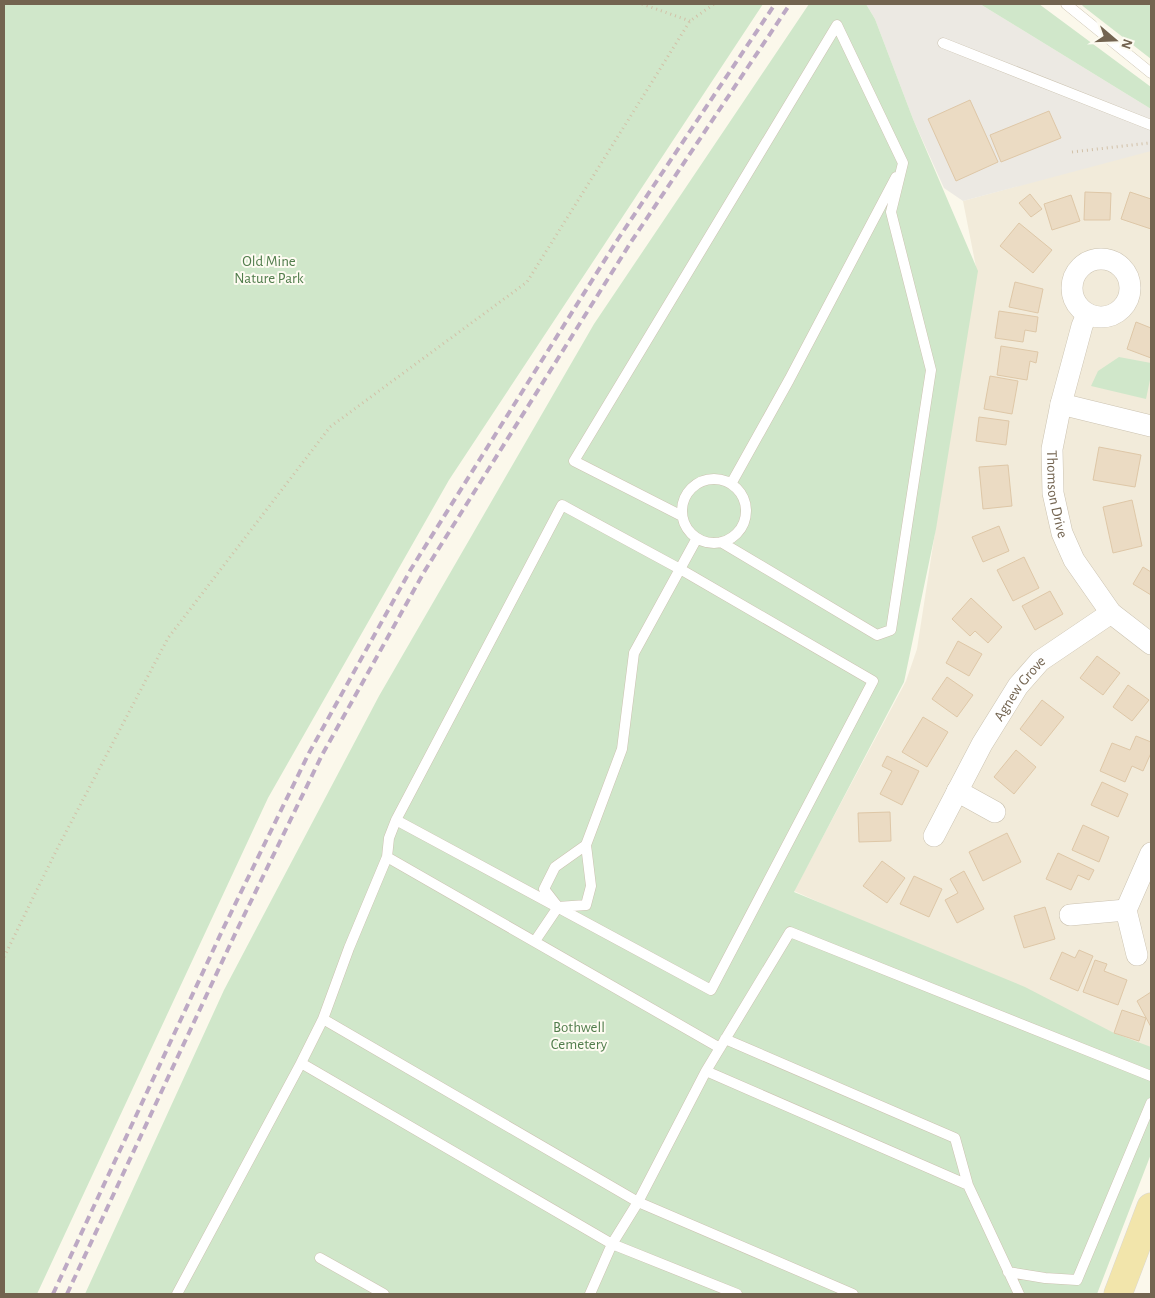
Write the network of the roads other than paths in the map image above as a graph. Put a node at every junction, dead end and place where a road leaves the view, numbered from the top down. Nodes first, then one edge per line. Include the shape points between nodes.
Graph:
1 (1066, 4) edge
2 (943, 43) dead end
3 (1151, 73) edge
4 (1151, 124) edge
5 (903, 163) junction
6 (1087, 314) dead end
7 (1061, 404) junction
8 (1151, 426) edge
9 (731, 484) junction
10 (682, 516) junction
11 (697, 538) junction
12 (721, 542) junction
13 (680, 569) junction
14 (1112, 613) junction
15 (1151, 644) edge
16 (956, 791) junction
17 (995, 812) dead end
18 (396, 820) junction
19 (934, 836) dead end
20 (586, 845) junction
21 (1151, 853) edge
22 (387, 857) junction
23 (558, 907) junction
24 (1126, 910) junction
25 (1070, 915) dead end
26 (535, 941) junction
27 (1137, 955) dead end
28 (323, 1019) junction
29 (723, 1043) junction
30 (301, 1063) junction
31 (706, 1071) junction
32 (1151, 1076) edge
33 (1151, 1103) edge
34 (968, 1185) junction
35 (638, 1202) junction
36 (1151, 1207) edge
37 (612, 1244) junction
38 (320, 1258) dead end
39 (1008, 1272) junction
40 (177, 1294) edge
41 (384, 1294) edge
42 (590, 1294) edge
43 (737, 1294) edge
44 (853, 1294) edge
45 (1019, 1294) edge
46 (1118, 1294) edge

1 - 3 lane
2 - 4 lane
5 - 9 lane
5 - 10 lane via 837,25 574,461
5 - 12 lane via 891,212 931,370 891,630 876,636
6 - 7 street, Thomson Drive
7 - 8 street
7 - 14 street, Thomson Drive via 1052,449 1053,493 1062,533 1074,560
9 - 10 lane via 711,479 700,482 686,495
9 - 12 lane via 744,501 745,516 742,527 731,538
10 - 11 lane via 688,531
11 - 12 lane via 710,543
11 - 13 lane
13 - 18 lane via 562,505
13 - 20 lane via 634,653 622,749
13 - 23 lane via 873,681 711,990
14 - 15 street, Thomson Drive
14 - 16 street, Agnew Grove via 1040,661 1018,686
16 - 17 street
16 - 19 street, Agnew Grove
18 - 22 lane via 389,838
18 - 23 lane
20 - 23 lane via 555,867 544,889
20 - 23 lane via 591,886 586,905
21 - 24 street
22 - 26 lane
22 - 28 lane
23 - 26 lane
24 - 25 street
24 - 27 street
26 - 29 lane
28 - 30 lane
28 - 35 lane
29 - 31 lane
29 - 32 lane via 790,932
29 - 34 lane via 955,1138
30 - 37 lane
30 - 40 lane
31 - 34 lane
31 - 35 lane
33 - 39 lane via 1077,1280
34 - 39 lane
35 - 37 lane
35 - 44 lane
36 - 46 main road
37 - 42 lane
37 - 43 lane
38 - 41 lane
39 - 45 lane

